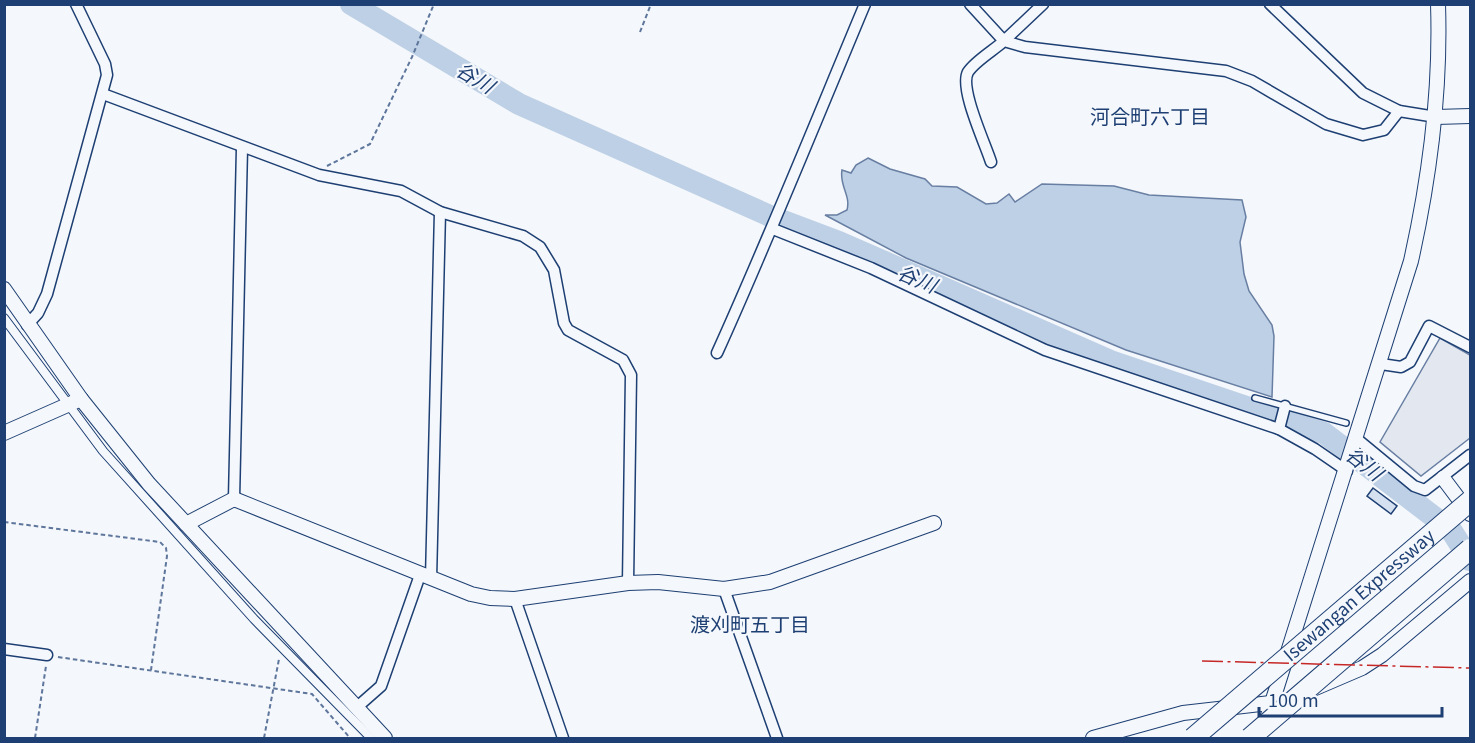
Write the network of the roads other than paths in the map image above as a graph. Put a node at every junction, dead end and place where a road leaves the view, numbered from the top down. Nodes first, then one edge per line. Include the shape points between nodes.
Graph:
1 (76, 4) edge
2 (865, 4) edge
3 (970, 4) edge
4 (1044, 4) edge
5 (1270, 4) edge
6 (1438, 4) edge
7 (1004, 41) junction
8 (103, 94) junction
9 (1399, 111) junction
10 (1470, 116) edge
11 (1436, 117) junction
12 (242, 148) junction
13 (990, 162) dead end
14 (440, 212) junction
15 (774, 227) junction
16 (4, 289) edge
17 (4, 318) edge
18 (27, 325) junction
19 (1470, 347) edge
20 (717, 353) dead end
21 (1381, 363) junction
22 (1255, 398) dead end
23 (81, 399) junction
24 (68, 405) junction
25 (1285, 406) junction
26 (1346, 423) dead end
27 (1279, 427) junction
28 (4, 433) edge
29 (1357, 440) junction
30 (1470, 455) edge
31 (1347, 471) junction
32 (1443, 478) junction
33 (234, 499) junction
34 (1470, 501) edge
35 (1470, 514) edge
36 (934, 523) dead end
37 (186, 524) junction
38 (1470, 549) edge
39 (425, 577) junction
40 (1470, 582) edge
41 (628, 583) junction
42 (724, 589) junction
43 (515, 599) junction
44 (4, 649) edge
45 (47, 656) road end
46 (1272, 704) junction
47 (356, 708) junction
48 (1102, 737) edge
49 (371, 738) edge
50 (385, 738) edge
51 (563, 738) edge
52 (777, 738) edge
53 (1193, 738) edge
54 (1250, 738) edge
55 (1261, 738) edge

1 - 8 street via 105,64
2 - 15 street
3 - 7 street
4 - 7 street
5 - 9 street via 1363,93
6 - 11 street
7 - 9 street via 1226,71 1252,81 1326,124 1363,135 1384,130
7 - 13 street via 968,72 966,82
8 - 12 street
8 - 18 street via 47,294
9 - 11 street
10 - 11 street
11 - 21 street via 1411,261
12 - 14 street via 319,175 401,191
12 - 33 street
14 - 39 street
14 - 41 street via 523,236 540,247 554,270 568,330 623,360 631,375
15 - 20 street
15 - 27 street via 1045,350
16 - 18 street
17 - 24 street
18 - 23 street
19 - 21 street via 1429,326 1410,362 1401,367
21 - 29 street
22 - 25 lane
23 - 24 street
23 - 37 street
24 - 28 street
24 - 49 street via 178,537
25 - 26 lane
25 - 27 street
27 - 31 street
29 - 31 street
29 - 32 street via 1414,486 1425,490
30 - 32 street
31 - 46 street
32 - 35 street
33 - 37 street
33 - 39 street
34 - 53 highway, Isewangan Expressway, bridge
36 - 42 street via 770,582
37 - 47 street
38 - 54 highway, Isewangan Expressway, bridge
39 - 43 street via 490,598
39 - 47 street via 381,686
40 - 46 street via 1414,631 1362,668
41 - 42 street
41 - 43 street
42 - 52 street
43 - 51 street
44 - 45 street
46 - 48 street via 1183,713
46 - 55 street
47 - 50 street

